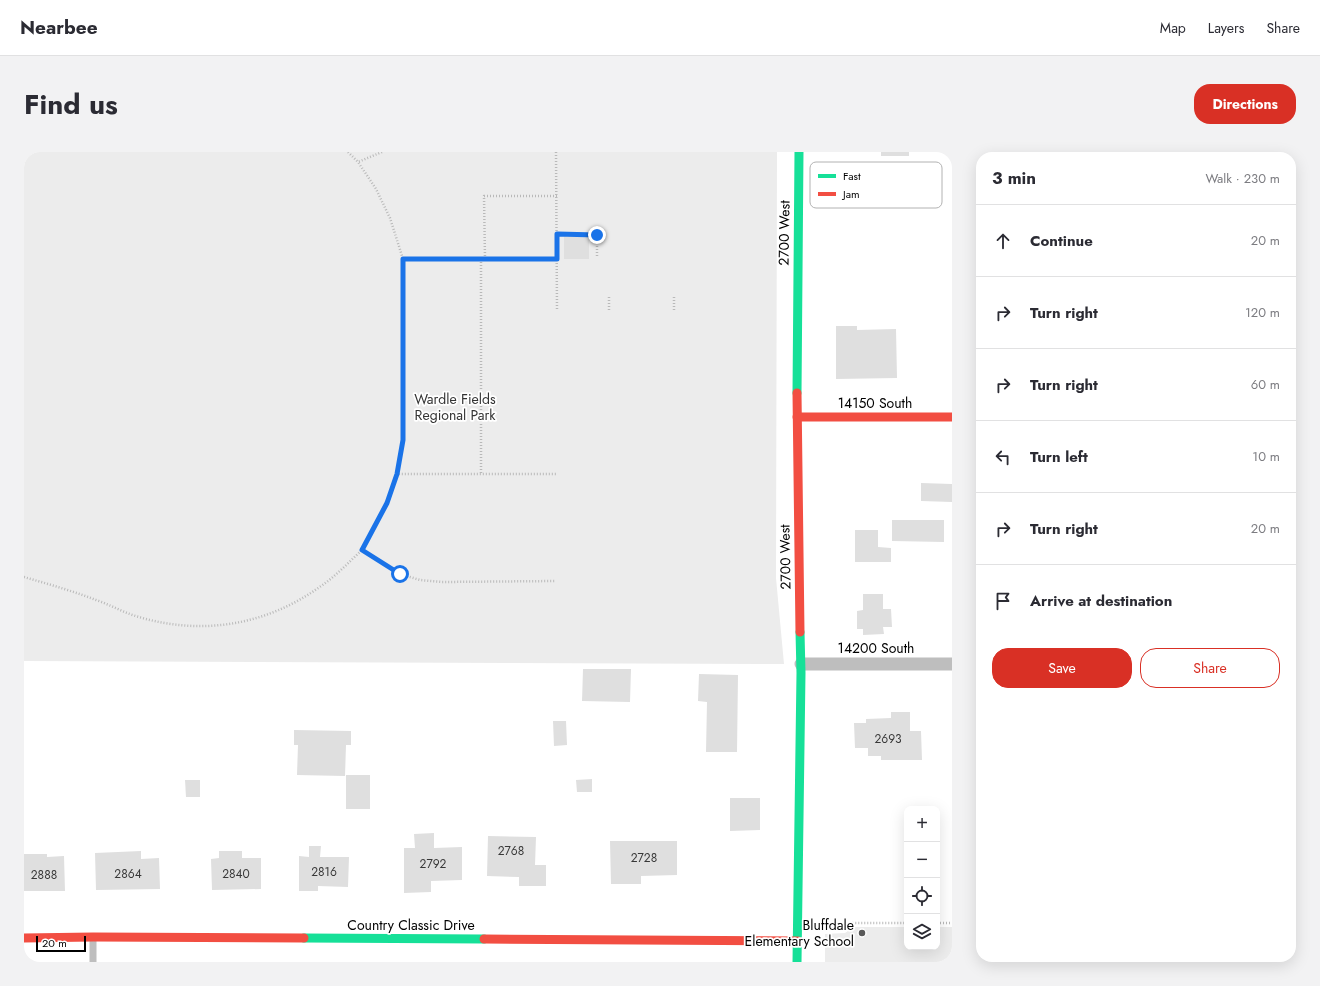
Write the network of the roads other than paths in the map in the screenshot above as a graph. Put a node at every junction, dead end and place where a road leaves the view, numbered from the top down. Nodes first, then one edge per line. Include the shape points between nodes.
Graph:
1 (799, 152) edge
2 (797, 417) junction
3 (952, 418) edge
4 (801, 664) junction
5 (952, 664) edge
6 (93, 937) junction
7 (24, 938) edge
8 (798, 941) junction
9 (93, 962) edge
10 (797, 962) edge

1 - 2 street, 2700 West
2 - 3 street, 14150 South
2 - 4 street, 2700 West
4 - 5 street, 14200 South
4 - 8 street, 2700 West
6 - 7 street, Country Classic Drive
6 - 8 street, Country Classic Drive
6 - 9 lane
8 - 10 street, 2700 West

